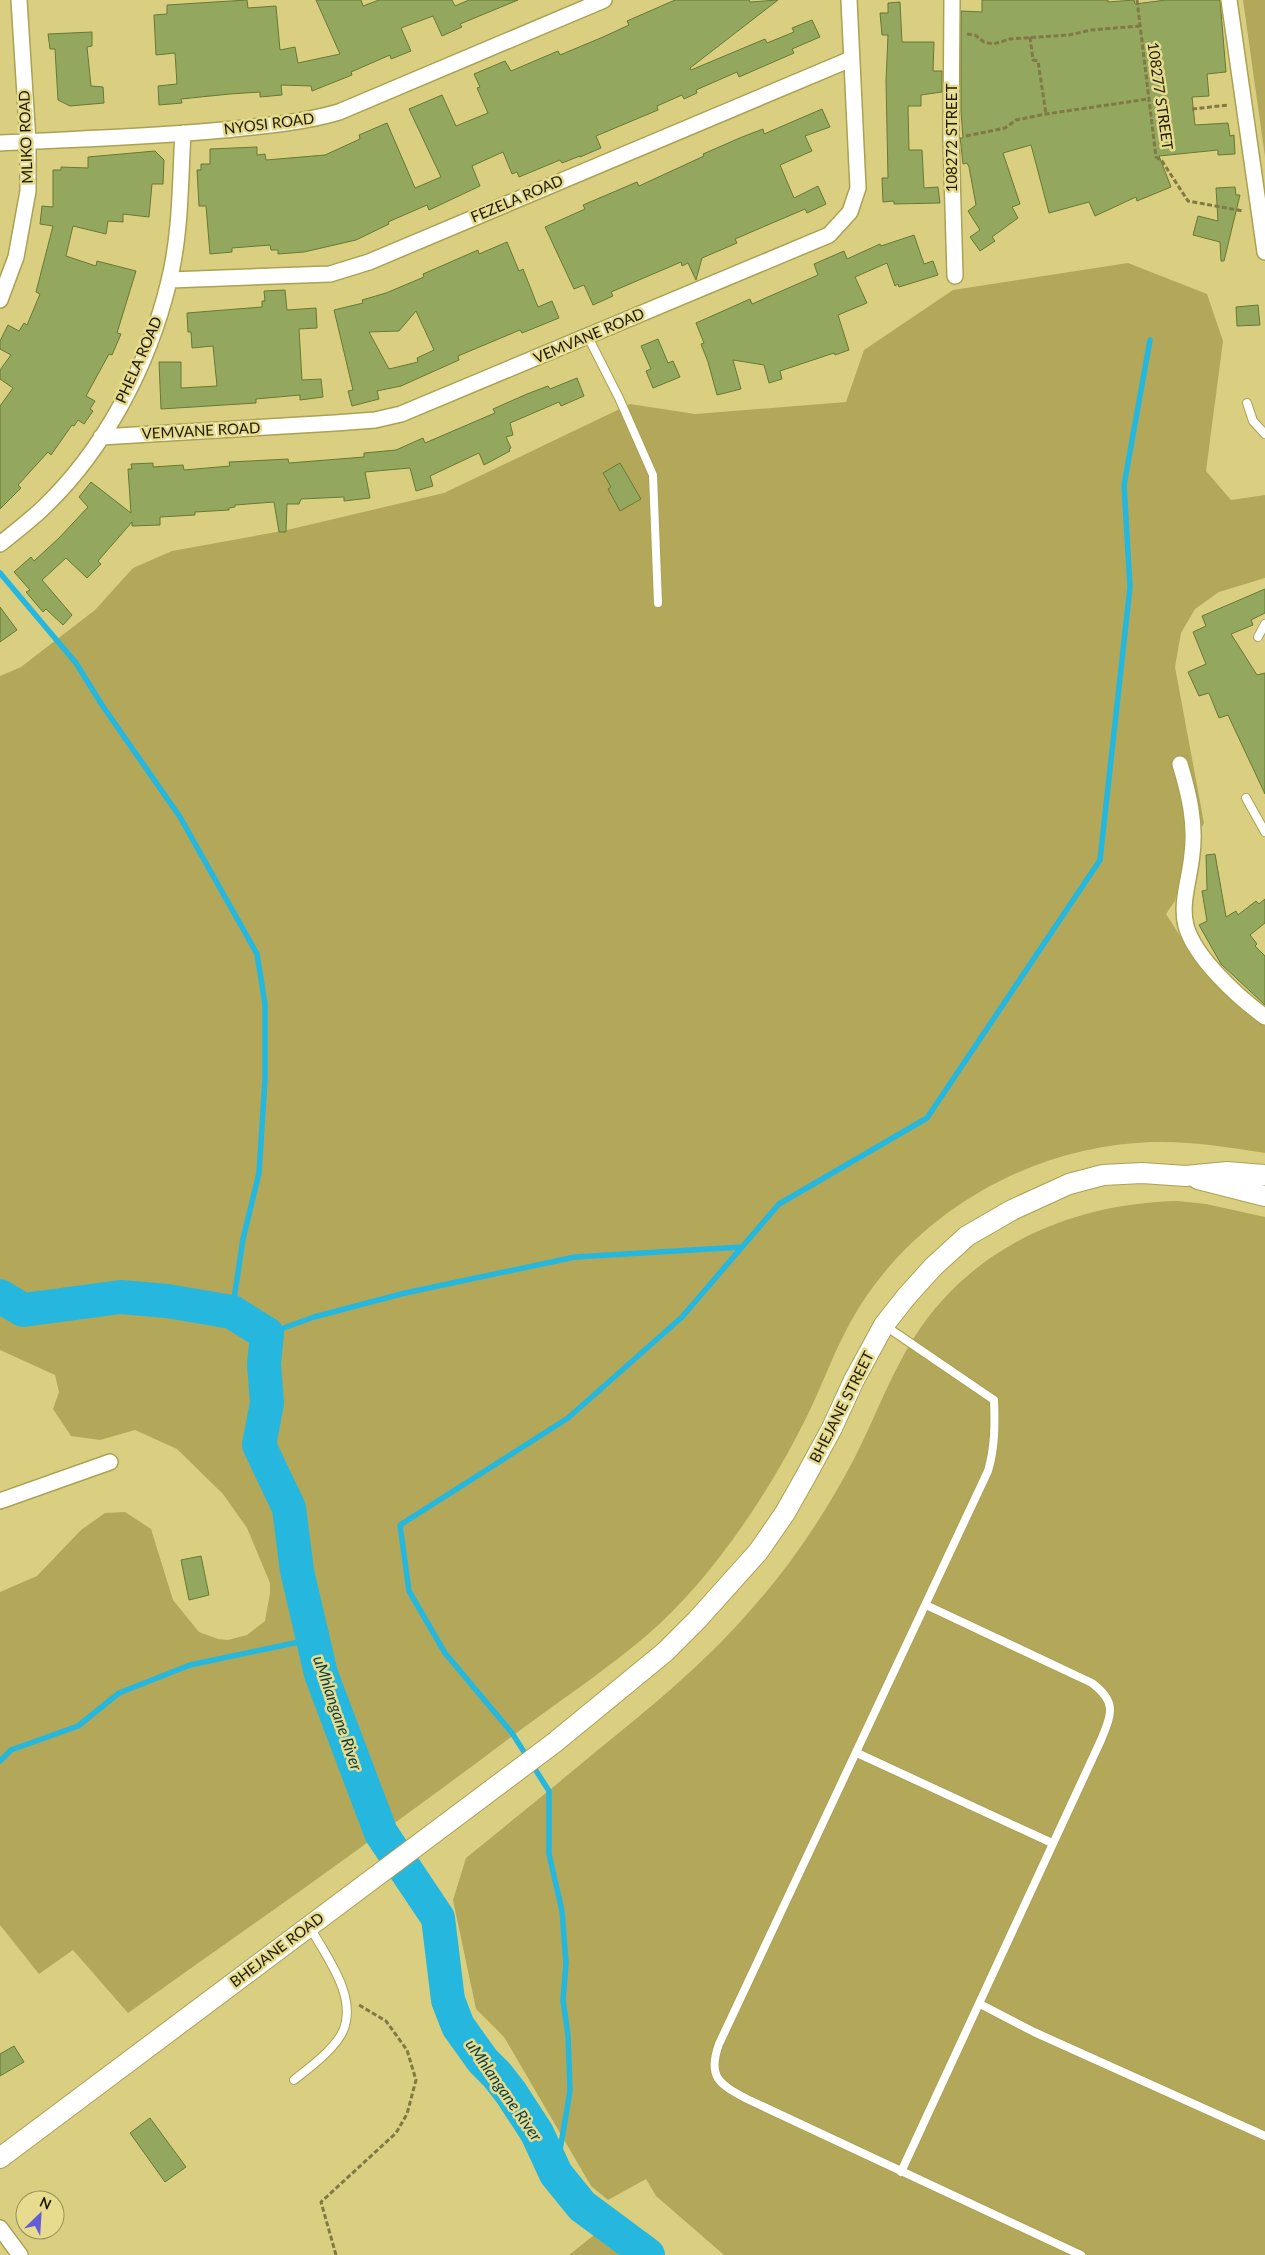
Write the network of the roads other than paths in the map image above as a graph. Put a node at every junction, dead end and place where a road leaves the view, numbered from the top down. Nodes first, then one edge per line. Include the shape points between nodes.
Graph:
1 (19, 0) edge
2 (604, 0) edge
3 (849, 0) edge
4 (952, 0) edge
5 (1229, 0) edge
6 (851, 59) junction
7 (183, 133) junction
8 (28, 142) junction
9 (0, 143) edge
10 (1265, 252) edge
11 (955, 276) dead end
12 (170, 280) junction
13 (0, 300) edge
14 (588, 337) junction
15 (1247, 403) dead end
16 (1265, 434) edge
17 (102, 437) junction
18 (0, 544) edge
19 (658, 604) dead end
20 (1265, 624) edge
21 (1258, 637) dead end
22 (1180, 764) dead end
23 (1246, 798) dead end
24 (1265, 832) edge
25 (1265, 1017) edge
26 (1265, 1175) edge
27 (1186, 1176) junction
28 (1265, 1196) edge
29 (884, 1325) junction
30 (110, 1462) dead end
31 (0, 1501) edge
32 (926, 1605) junction
33 (554, 1743) joint
34 (857, 1753) junction
35 (1052, 1843) junction
36 (309, 1926) junction
37 (980, 2004) junction
38 (294, 2080) dead end
39 (1265, 2136) edge
40 (0, 2158) edge
41 (901, 2172) junction
42 (0, 2228) edge
43 (20, 2255) edge
44 (1081, 2255) edge

1 - 8 street, MLIKO ROAD
2 - 7 street, NYOSI ROAD via 339,112 298,122
3 - 6 street, VEMVANE ROAD
4 - 11 street, 108272 STREET via 950,138
5 - 10 street
6 - 12 street, FEZELA ROAD via 360,265 330,274
6 - 14 street, VEMVANE ROAD via 858,188 853,206 829,235
7 - 8 street, NYOSI ROAD
7 - 12 street, PHELA ROAD via 177,235
8 - 9 street, NYOSI ROAD
8 - 13 street, MLIKO ROAD via 28,191 23,226 16,257
12 - 17 street, PHELA ROAD via 146,353
14 - 17 street, VEMVANE ROAD via 428,404 375,420
14 - 19 lane via 653,474
15 - 16 lane via 1253,421
17 - 18 street, PHELA ROAD via 41,510
20 - 21 lane
22 - 25 street via 1193,818 1186,924 1201,954
23 - 24 lane
26 - 27 street, BHEJANE STREET via 1227,1172
27 - 28 street, BHEJANE STREET
27 - 29 street, BHEJANE STREET via 1103,1175 1069,1184 1012,1210 960,1242 922,1279
29 - 32 lane via 994,1400 995,1444 988,1471
29 - 33 street, BHEJANE STREET via 785,1514 758,1552 666,1652
30 - 31 street
32 - 34 lane
32 - 35 lane via 1075,1674 1092,1683 1108,1699 1108,1722
33 - 36 street, BHEJANE ROAD
34 - 35 lane
34 - 41 lane via 719,2044 713,2066 720,2083 729,2089
35 - 37 lane
36 - 38 lane via 338,1978 346,1997 347,2016 343,2032 326,2053
36 - 40 street, BHEJANE ROAD
37 - 39 lane
37 - 41 lane
41 - 44 lane
42 - 43 street

